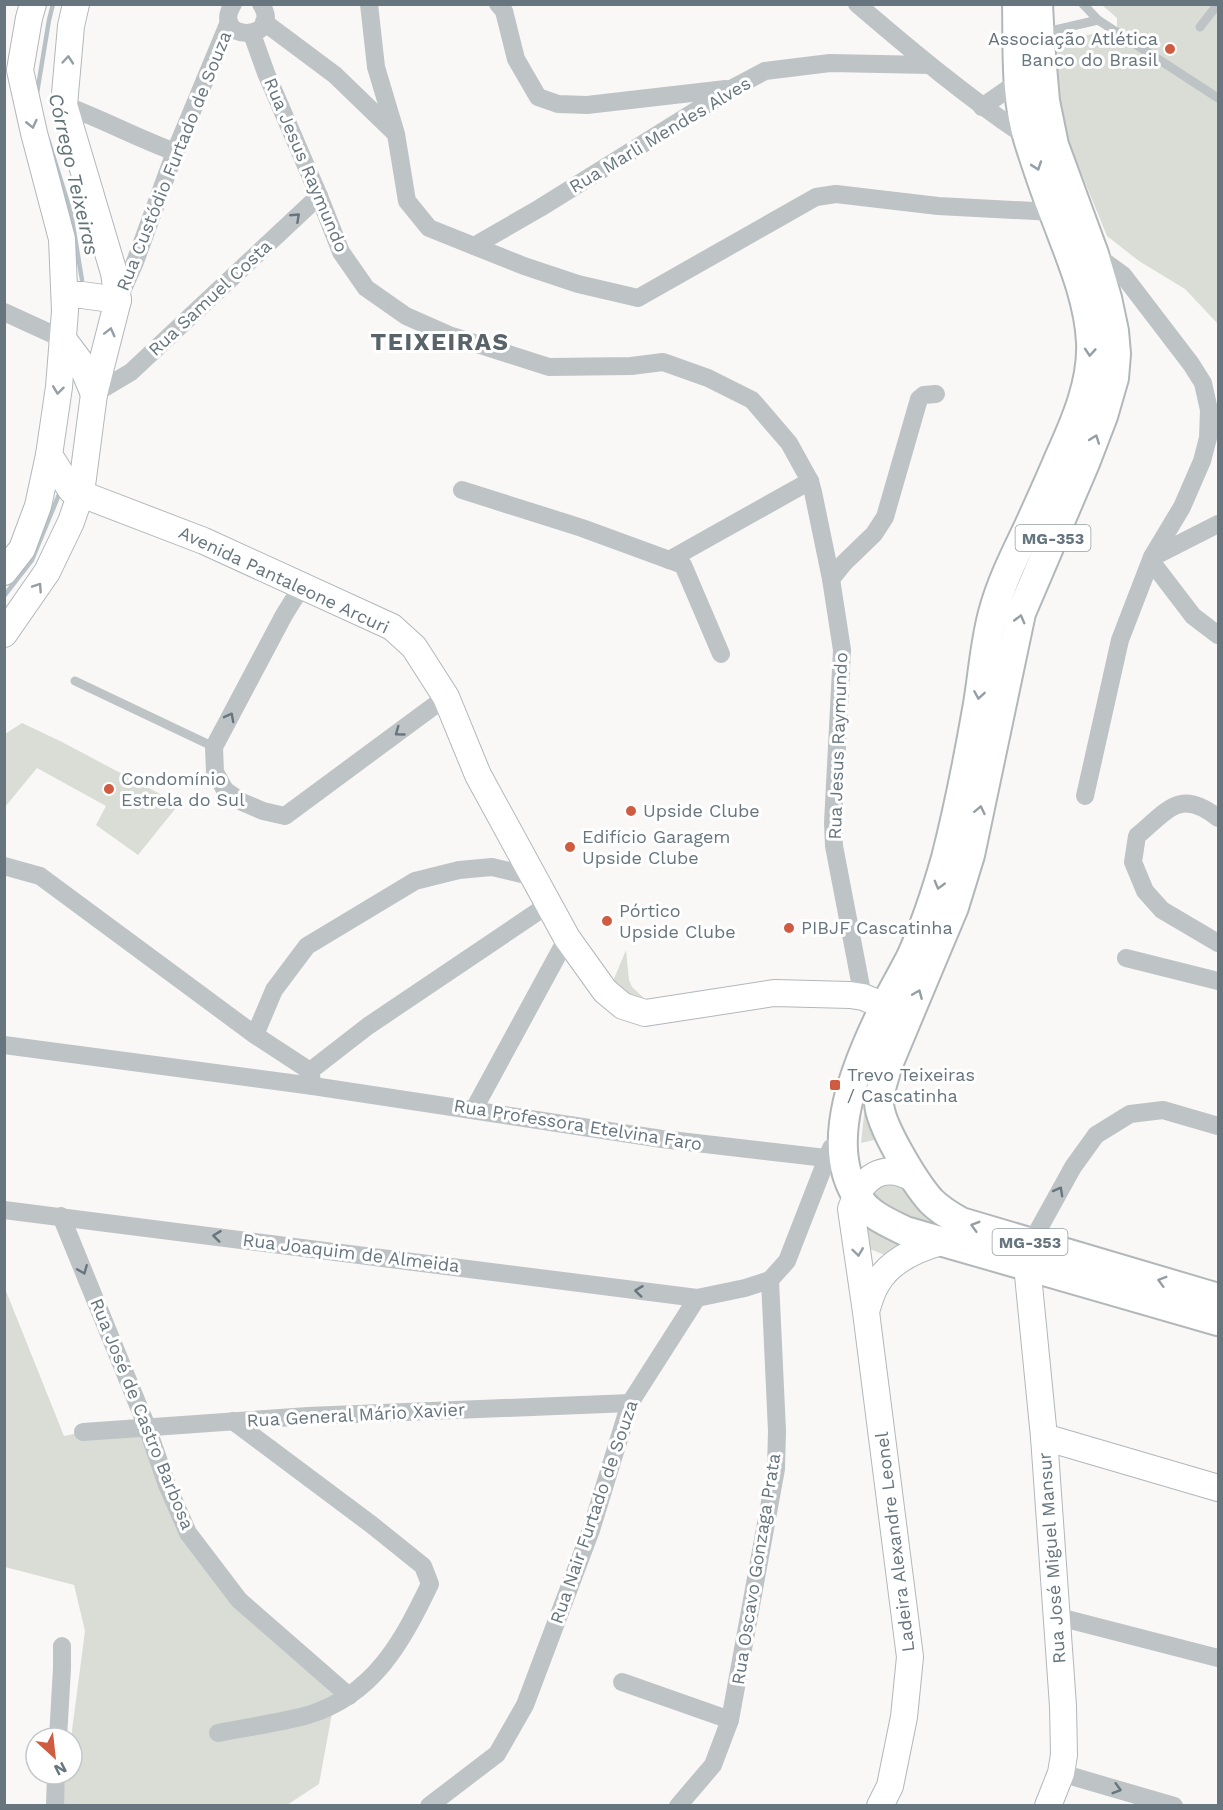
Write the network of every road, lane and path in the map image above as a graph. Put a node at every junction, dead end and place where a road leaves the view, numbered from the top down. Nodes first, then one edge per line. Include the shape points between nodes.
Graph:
1 (33, 4) edge
2 (76, 4) edge
3 (369, 4) edge
4 (498, 4) edge
5 (857, 4) edge
6 (1017, 4) edge
7 (1038, 4) edge
8 (1083, 4) edge
9 (1218, 4) edge
10 (231, 13) edge
11 (259, 20) edge
12 (1098, 20) junction
13 (1200, 27) dead end
14 (1039, 34) junction
15 (4, 61) edge
16 (929, 65) junction
17 (1018, 81) junction
18 (731, 89) junction
19 (1216, 93) edge
20 (26, 94) junction
21 (64, 105) junction
22 (982, 107) junction
23 (396, 134) junction
24 (1028, 138) junction
25 (175, 152) junction
26 (319, 196) junction
27 (1053, 212) junction
28 (474, 246) junction
29 (1094, 254) junction
30 (65, 295) junction
31 (118, 300) junction
32 (4, 312) edge
33 (63, 339) junction
34 (94, 394) junction
35 (936, 394) dead end
36 (49, 455) junction
37 (810, 481) junction
38 (462, 490) dead end
39 (81, 493) junction
40 (1218, 524) edge
41 (1151, 559) junction
42 (669, 560) junction
43 (4, 572) edge
44 (831, 579) junction
45 (302, 586) junction
46 (4, 634) edge
47 (1218, 635) edge
48 (722, 654) dead end
49 (75, 681) dead end
50 (446, 697) junction
51 (214, 747) junction
52 (1085, 796) dead end
53 (1218, 818) edge
54 (4, 866) edge
55 (534, 877) junction
56 (549, 904) junction
57 (567, 938) junction
58 (1218, 943) edge
59 (1126, 958) dead end
60 (1218, 981) edge
61 (874, 1001) junction
62 (255, 1035) junction
63 (4, 1045) edge
64 (312, 1078) junction
65 (474, 1109) junction
66 (1218, 1126) edge
67 (835, 1159) junction
68 (910, 1171) junction
69 (856, 1195) junction
70 (4, 1210) edge
71 (61, 1216) junction
72 (941, 1242) junction
73 (1029, 1254) junction
74 (1062, 1275) junction
75 (770, 1280) junction
76 (697, 1298) junction
77 (1218, 1298) edge
78 (1031, 1309) junction
79 (866, 1312) junction
80 (1218, 1321) edge
81 (630, 1402) junction
82 (233, 1421) junction
83 (147, 1427) junction
84 (83, 1432) dead end
85 (1044, 1437) junction
86 (1218, 1488) edge
87 (1056, 1616) junction
88 (62, 1646) dead end
89 (1218, 1658) edge
90 (622, 1682) dead end
91 (350, 1696) junction
92 (730, 1720) junction
93 (59, 1726) edge
94 (218, 1733) dead end
95 (1061, 1773) junction
96 (56, 1786) edge
97 (55, 1806) edge
98 (429, 1806) edge
99 (678, 1806) edge
100 (880, 1806) edge
101 (1048, 1806) edge
102 (1174, 1806) edge

1 - 20 street via 20,70
21 -> 2 street
3 - 23 street via 376,67
4 - 18 street via 504,11 516,59 538,97 558,104 587,105
5 - 16 street
6 - 17 main road, MG-353
7 - 14 main road, MG-353
8 - 12 lane
9 - 13 lane
10 - 11 street via 236,31 241,34
10 - 25 street, Rua Custódio Furtado de Souza
11 - 23 street via 335,75
11 - 26 street, Rua Jesus Raymundo via 266,73
12 - 14 lane
12 - 19 lane
14 - 29 main road, MG-353 via 1045,101 1054,145
15 - 20 street
16 - 18 street, Rua Marli Mendes Alves via 830,63 765,71
16 - 22 street
17 - 22 street
17 - 24 main road, MG-353
18 - 28 street, Rua Marli Mendes Alves
20 -> 30 street via 62,239
21 - 25 street
21 - 31 street via 114,273
22 - 24 street
23 - 28 street via 407,201 429,228
24 -> 27 main road, MG-353
25 - 31 street, Rua Custódio Furtado de Souza
34 -> 26 street, Rua Samuel Costa via 131,372
26 - 37 street, Rua Jesus Raymundo via 341,252 366,288 406,316 449,335 549,367 663,362 708,378 752,400 789,443
27 - 28 street via 938,206 836,194 816,197 638,298 567,280
27 -> 61 main road, MG-353 via 1088,313 1089,372 1071,432 1006,575 993,614 970,754 935,900 909,960
29 - 41 street via 1123,274 1191,364 1203,383 1209,410 1202,461 1182,507
68 -> 29 main road, MG-353 via 886,1125 879,1103 881,1089 954,908 970,855 1021,614 1086,463 1114,378 1114,331
30 - 31 street
30 - 33 street
34 -> 31 street
32 - 33 street
33 - 34 street via 81,363
33 -> 36 street
34 - 39 street
35 - 44 street via 920,399 885,517
36 - 39 street via 71,490
36 - 43 street via 38,506 22,549
37 - 42 street
37 - 44 street, Rua Jesus Raymundo
38 - 42 street
39 - 45 street, Avenida Pantaleone Arcuri via 204,541
46 -> 39 street via 48,573
40 - 41 street
41 - 47 street via 1193,616
41 - 52 street via 1120,640
42 - 48 street via 683,565
44 - 61 street, Rua Jesus Raymundo via 842,650 834,846
45 - 50 street, Avenida Pantaleone Arcuri via 392,627 414,647
51 -> 45 street
49 - 51 lane
50 -> 51 street via 285,816 242,802 225,790 215,772
50 - 55 street, Avenida Pantaleone Arcuri via 478,776
53 - 58 street via 1191,802 1174,805 1137,836 1133,862 1144,891 1162,910
54 - 62 street, Rua Professora Etelvina Faro via 40,876
55 - 56 street, Avenida Pantaleone Arcuri
55 - 62 street via 492,867 415,881 307,946 274,990
56 - 57 street, Avenida Pantaleone Arcuri
56 - 64 street via 368,1026
57 - 61 street, Avenida Pantaleone Arcuri via 605,992 623,1006 645,1013 774,993 850,994
57 - 65 street
59 - 60 street
61 - 67 main road, MG-353 via 867,1047 849,1094
61 - 68 main road via 892,1012 893,1022 875,1070 873,1107 888,1146
62 - 64 street, Rua Professora Etelvina Faro
63 - 64 street, Rua Professora Etelvina Faro
64 - 65 street, Rua Professora Etelvina Faro
65 - 67 street, Rua Professora Etelvina Faro via 662,1139
73 -> 66 street via 1073,1167 1096,1135 1130,1114 1163,1110
67 - 69 main road, MG-353
67 - 75 street via 787,1262
68 - 69 street via 871,1177
73 -> 68 main road, MG-353 via 943,1211
69 - 72 main road, MG-353 via 874,1215 904,1231
69 -> 79 street, Ladeira Alexandre Leonel via 851,1209
70 - 71 street, Rua Joaquim de Almeida
76 -> 71 street, Rua Joaquim de Almeida
71 -> 83 street, Rua José de Castro Barbosa
72 - 73 main road, MG-353
72 - 79 street, Ladeira Alexandre Leonel via 910,1254 882,1275
73 - 74 main road, MG-353
77 -> 73 main road, MG-353
73 - 78 street, Rua José Miguel Mansur
74 - 78 street via 1044,1285
74 - 80 main road, MG-353
75 - 76 street
75 - 92 street, Rua Oscavo Gonzaga Prata via 776,1469
76 - 81 street, Rua Nair Furtado de Souza
78 - 85 street, Rua José Miguel Mansur
79 - 100 street, Ladeira Alexandre Leonel via 910,1657 904,1717 890,1786
81 - 82 street, Rua General Mário Xavier
81 - 98 street, Rua Nair Furtado de Souza via 591,1530 525,1705 497,1754
82 - 83 street, Rua General Mário Xavier
82 - 91 street via 423,1566 430,1584 410,1627 383,1667
83 - 84 street, Rua General Mário Xavier
83 - 91 street, Rua José de Castro Barbosa via 188,1533 239,1600
85 - 86 street
85 - 87 street, Rua José Miguel Mansur
87 - 89 street
87 - 95 street, Rua José Miguel Mansur via 1063,1706
88 - 93 street
90 - 92 street
91 - 94 street via 309,1714
92 - 99 street, Rua Oscavo Gonzaga Prata via 713,1765
95 - 101 street, Rua José Miguel Mansur
95 -> 102 street
96 - 97 street

